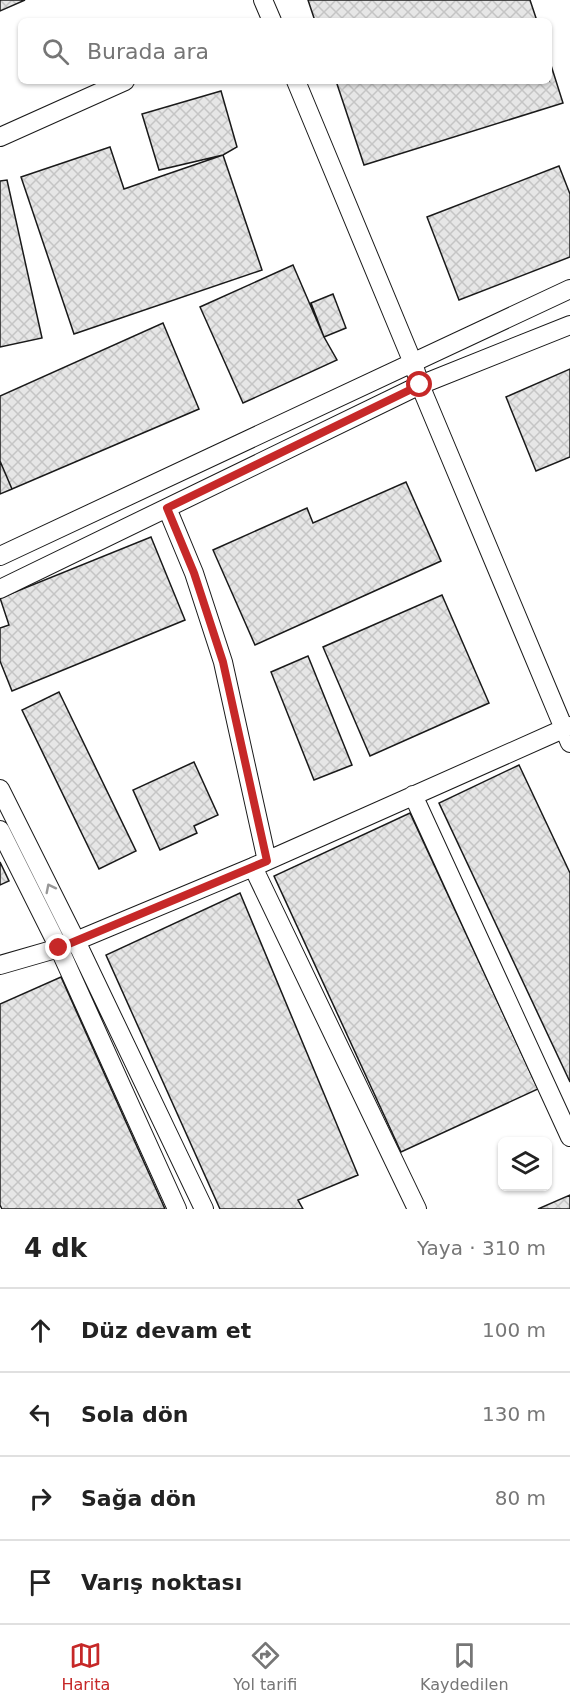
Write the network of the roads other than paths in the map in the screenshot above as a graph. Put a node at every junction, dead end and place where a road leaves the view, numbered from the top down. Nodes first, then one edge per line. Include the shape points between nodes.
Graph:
1 (118, 84) edge
2 (297, 84) edge
3 (0, 137) edge
4 (570, 289) edge
5 (570, 325) edge
6 (413, 363) junction
7 (420, 385) junction
8 (167, 508) junction
9 (0, 556) edge
10 (0, 589) edge
11 (568, 733) edge
12 (0, 789) edge
13 (413, 795) junction
14 (0, 830) edge
15 (260, 864) junction
16 (68, 944) junction
17 (0, 965) edge
18 (570, 1137) edge
19 (177, 1209) edge
20 (204, 1209) edge
21 (417, 1209) edge

1 - 3 street
2 - 6 street
4 - 6 street
5 - 7 street
6 - 7 street
6 - 9 street
7 - 8 street
7 - 11 street
8 - 10 street
8 - 15 street via 194,573 223,662
11 - 13 street
16 -> 12 street
13 - 15 street
13 - 18 street
14 - 16 street
15 - 16 street
15 - 21 street
16 - 17 street
16 - 19 street
16 - 20 street

